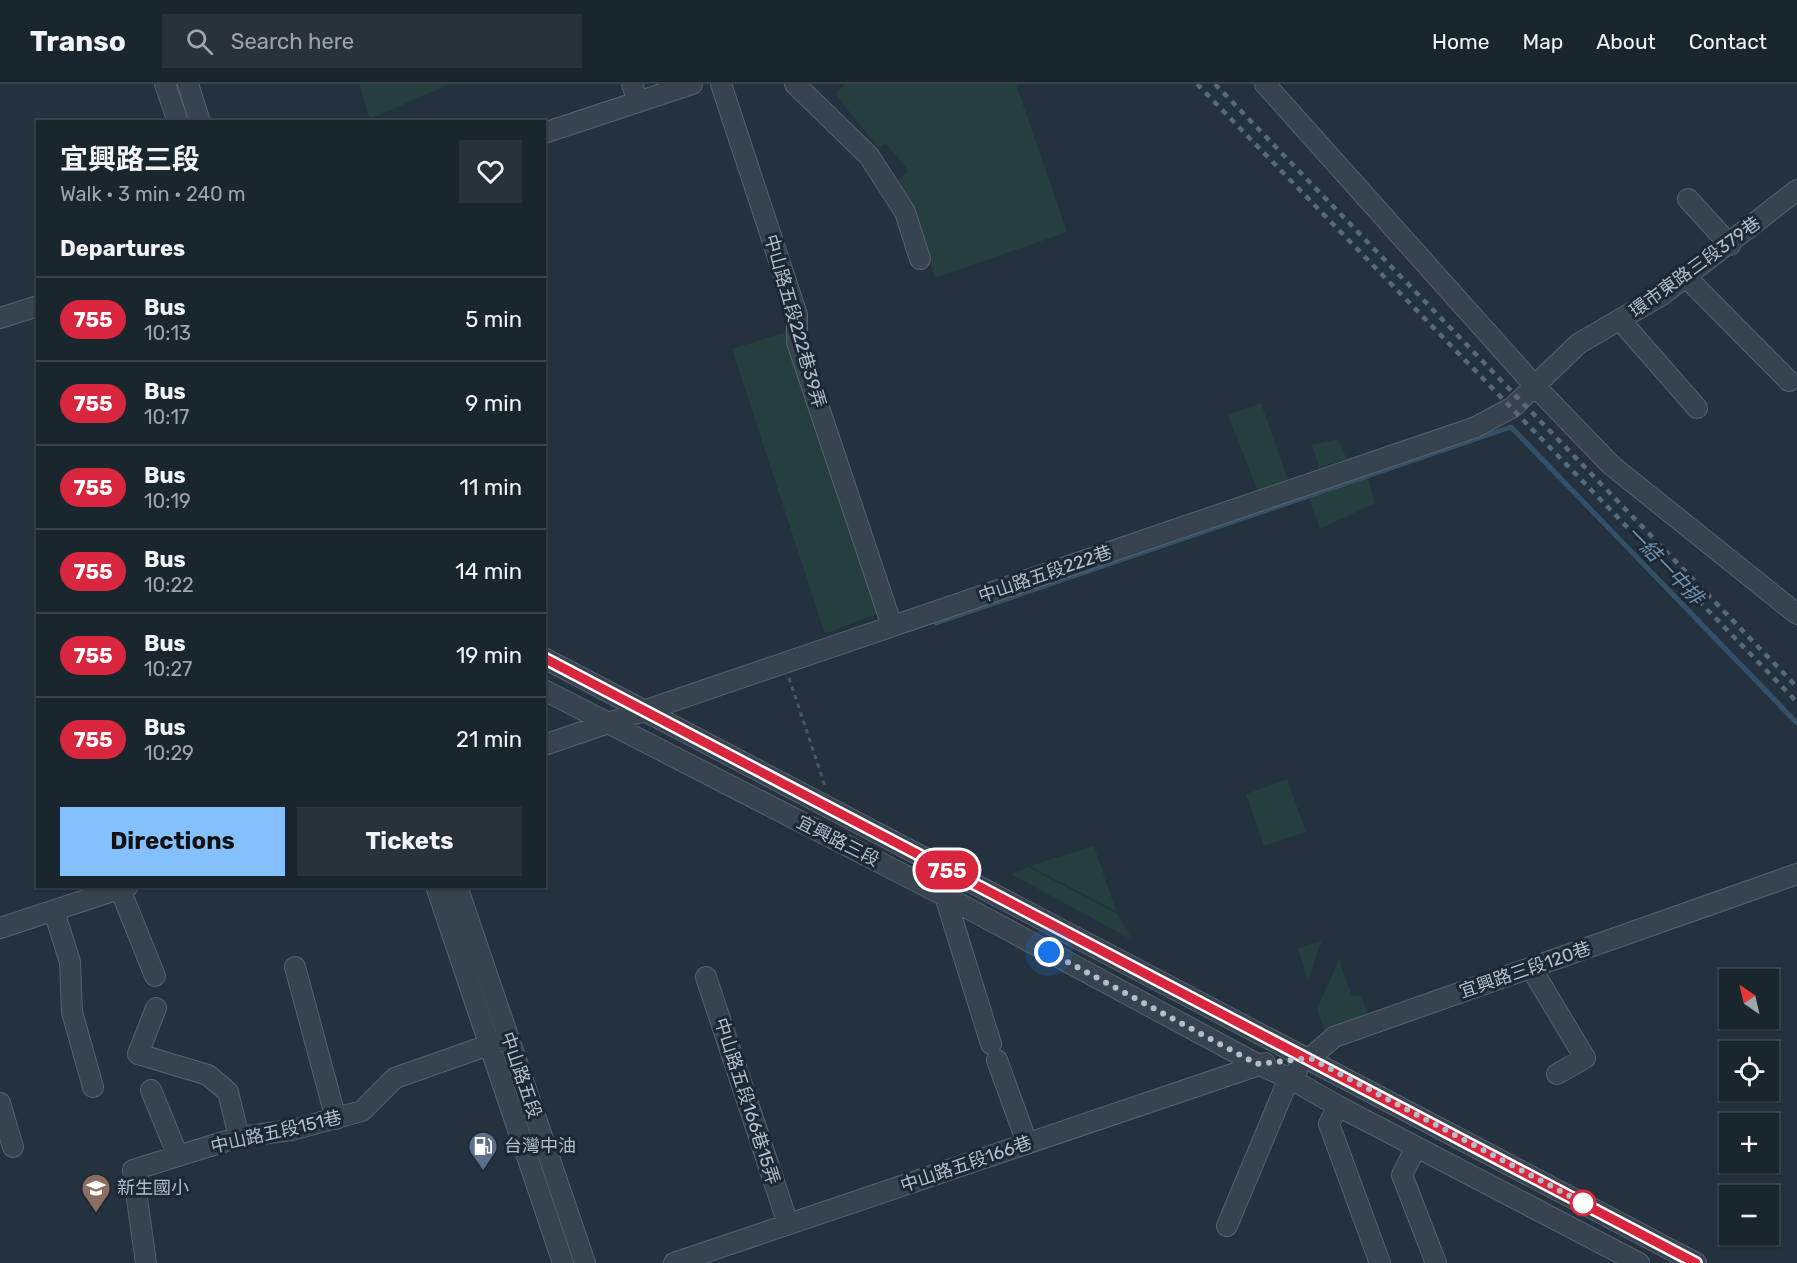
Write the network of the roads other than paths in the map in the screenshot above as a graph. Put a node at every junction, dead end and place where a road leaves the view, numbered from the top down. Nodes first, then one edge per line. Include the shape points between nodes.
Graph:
1 (165, 84) edge
2 (188, 84) edge
3 (692, 84) edge
4 (721, 84) edge
5 (795, 84) edge
6 (1265, 84) edge
7 (635, 93) edge
8 (177, 120) edge
9 (200, 120) edge
10 (546, 132) edge
11 (1797, 190) edge
12 (1688, 199) dead end
13 (1730, 245) junction
14 (920, 259) dead end
15 (1686, 277) junction
16 (36, 307) edge
17 (0, 318) edge
18 (1620, 321) junction
19 (1789, 381) dead end
20 (1534, 385) junction
21 (1697, 408) dead end
22 (1797, 614) edge
23 (892, 626) junction
24 (546, 659) edge
25 (546, 691) edge
26 (644, 711) junction
27 (610, 723) junction
28 (546, 744) edge
29 (1797, 874) edge
30 (124, 888) edge
31 (437, 888) edge
32 (458, 888) edge
33 (945, 896) junction
34 (54, 911) junction
35 (0, 928) edge
36 (295, 967) dead end
37 (1531, 968) junction
38 (155, 976) dead end
39 (706, 977) dead end
40 (156, 1008) dead end
41 (509, 1038) junction
42 (488, 1046) junction
43 (1310, 1058) junction
44 (1257, 1064) junction
45 (1557, 1074) dead end
46 (1289, 1078) junction
47 (93, 1087) dead end
48 (151, 1090) dead end
49 (0, 1103) edge
50 (1338, 1106) junction
51 (336, 1119) junction
52 (239, 1137) junction
53 (1027, 1143) junction
54 (13, 1147) dead end
55 (1416, 1147) junction
56 (178, 1156) junction
57 (788, 1224) junction
58 (1227, 1226) dead end
59 (146, 1263) edge
60 (563, 1263) edge
61 (585, 1263) edge
62 (674, 1263) edge
63 (1380, 1263) edge
64 (1436, 1263) edge
65 (1639, 1263) edge
66 (1696, 1263) edge

1 - 8 street
2 - 9 street
3 - 7 street
4 - 23 street, 中山路五段222巷39弄 via 797,315 797,342
5 - 14 street via 869,156 905,212
6 - 20 street
7 - 10 street
11 - 13 street, 環市東路三段379巷
12 - 13 street
13 - 15 street, 環市東路三段379巷
15 - 18 street, 環市東路三段379巷
15 - 19 street
16 - 17 street
18 - 20 street, 環市東路三段379巷 via 1578,344
18 - 21 street
20 - 22 street via 1611,465
20 - 23 street, 中山路五段222巷 via 1513,407 1476,428
23 - 26 street, 中山路五段222巷
24 - 26 street, 宜興路三段
25 - 27 street, 宜興路三段
26 - 27 street, 中山路五段222巷
26 - 43 street, 宜興路三段
27 - 28 street, 中山路五段222巷
27 - 33 street, 宜興路三段
29 - 37 street, 宜興路三段120巷
30 - 34 street
30 - 38 street
31 - 42 street, 中山路五段
32 - 41 street, 中山路五段
33 - 44 street, 宜興路三段
33 - 53 street
34 - 35 street
34 - 47 street via 70,962 72,1012
36 - 51 street
37 - 43 street, 宜興路三段120巷 via 1334,1037
37 - 45 street via 1585,1058
39 - 57 street, 中山路五段166巷15弄
40 - 52 street via 138,1054 208,1075 228,1092
41 - 42 street, 中山路五段151巷
41 - 61 street, 中山路五段
42 - 51 street, 中山路五段151巷 via 395,1078 362,1111
42 - 60 street, 中山路五段
43 - 44 street
43 - 46 street, 宜興路三段120巷
43 - 66 street, 宜興路三段
44 - 46 street, 宜興路三段
44 - 53 street, 中山路五段166巷
46 - 50 street, 宜興路三段
46 - 58 street
48 - 56 street
49 - 54 street
50 - 55 street, 宜興路三段
50 - 63 street via 1329,1124
51 - 52 street, 中山路五段151巷
52 - 56 street, 中山路五段151巷
53 - 57 street, 中山路五段166巷
55 - 64 street via 1402,1175
55 - 65 street, 宜興路三段
56 - 59 street, 中山路五段151巷 via 133,1170
57 - 62 street, 中山路五段166巷

